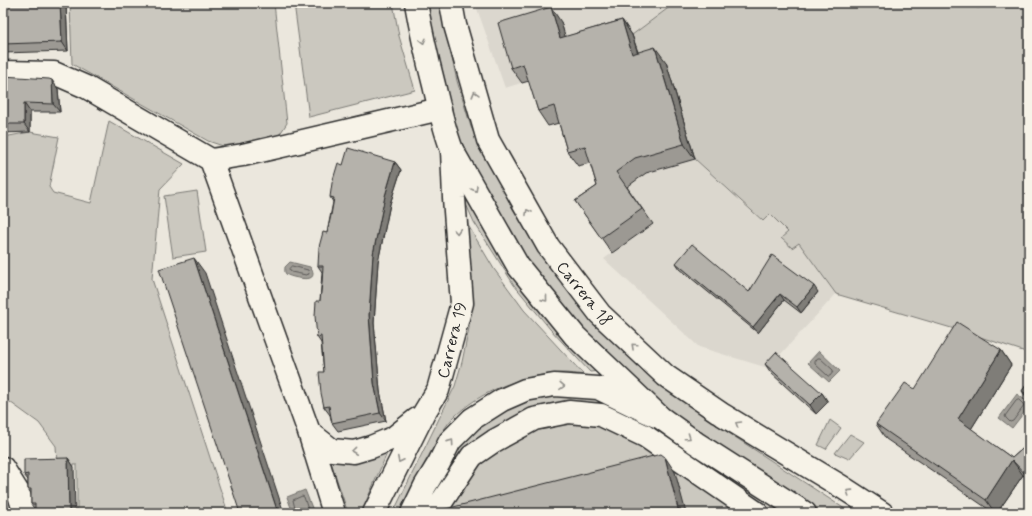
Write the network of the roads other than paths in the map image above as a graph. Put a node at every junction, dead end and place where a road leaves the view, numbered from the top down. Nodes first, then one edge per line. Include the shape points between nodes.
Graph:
1 (416, 3) edge
2 (451, 3) edge
3 (3, 72) edge
4 (440, 110) junction
5 (452, 150) junction
6 (211, 160) junction
7 (424, 413) junction
8 (661, 418) junction
9 (309, 432) junction
10 (3, 468) edge
11 (25, 513) edge
12 (334, 513) edge
13 (374, 513) edge
14 (412, 513) edge
15 (434, 513) edge
16 (757, 513) edge
17 (805, 513) edge
18 (882, 513) edge

1 -> 4 street, Carrera 18
18 -> 2 street, Carrera 18 via 666,376 600,314 548,246 488,140
3 - 6 street via 54,73 86,87
4 - 5 street, Carrera 18
4 - 6 street
5 -> 7 street, Carrera 19 via 462,302 438,390
5 -> 8 street, Carrera 18 via 518,266 574,336
6 - 9 street
7 -> 9 street via 394,438 354,452 332,450
7 -> 13 street, Carrera 19
14 -> 8 street via 450,441 472,419 502,400 525,390 554,385 598,388
8 -> 17 street, Carrera 18
9 - 12 street
10 - 11 street via 18,492
15 - 16 street via 472,456 534,419 569,412 601,415 645,436

